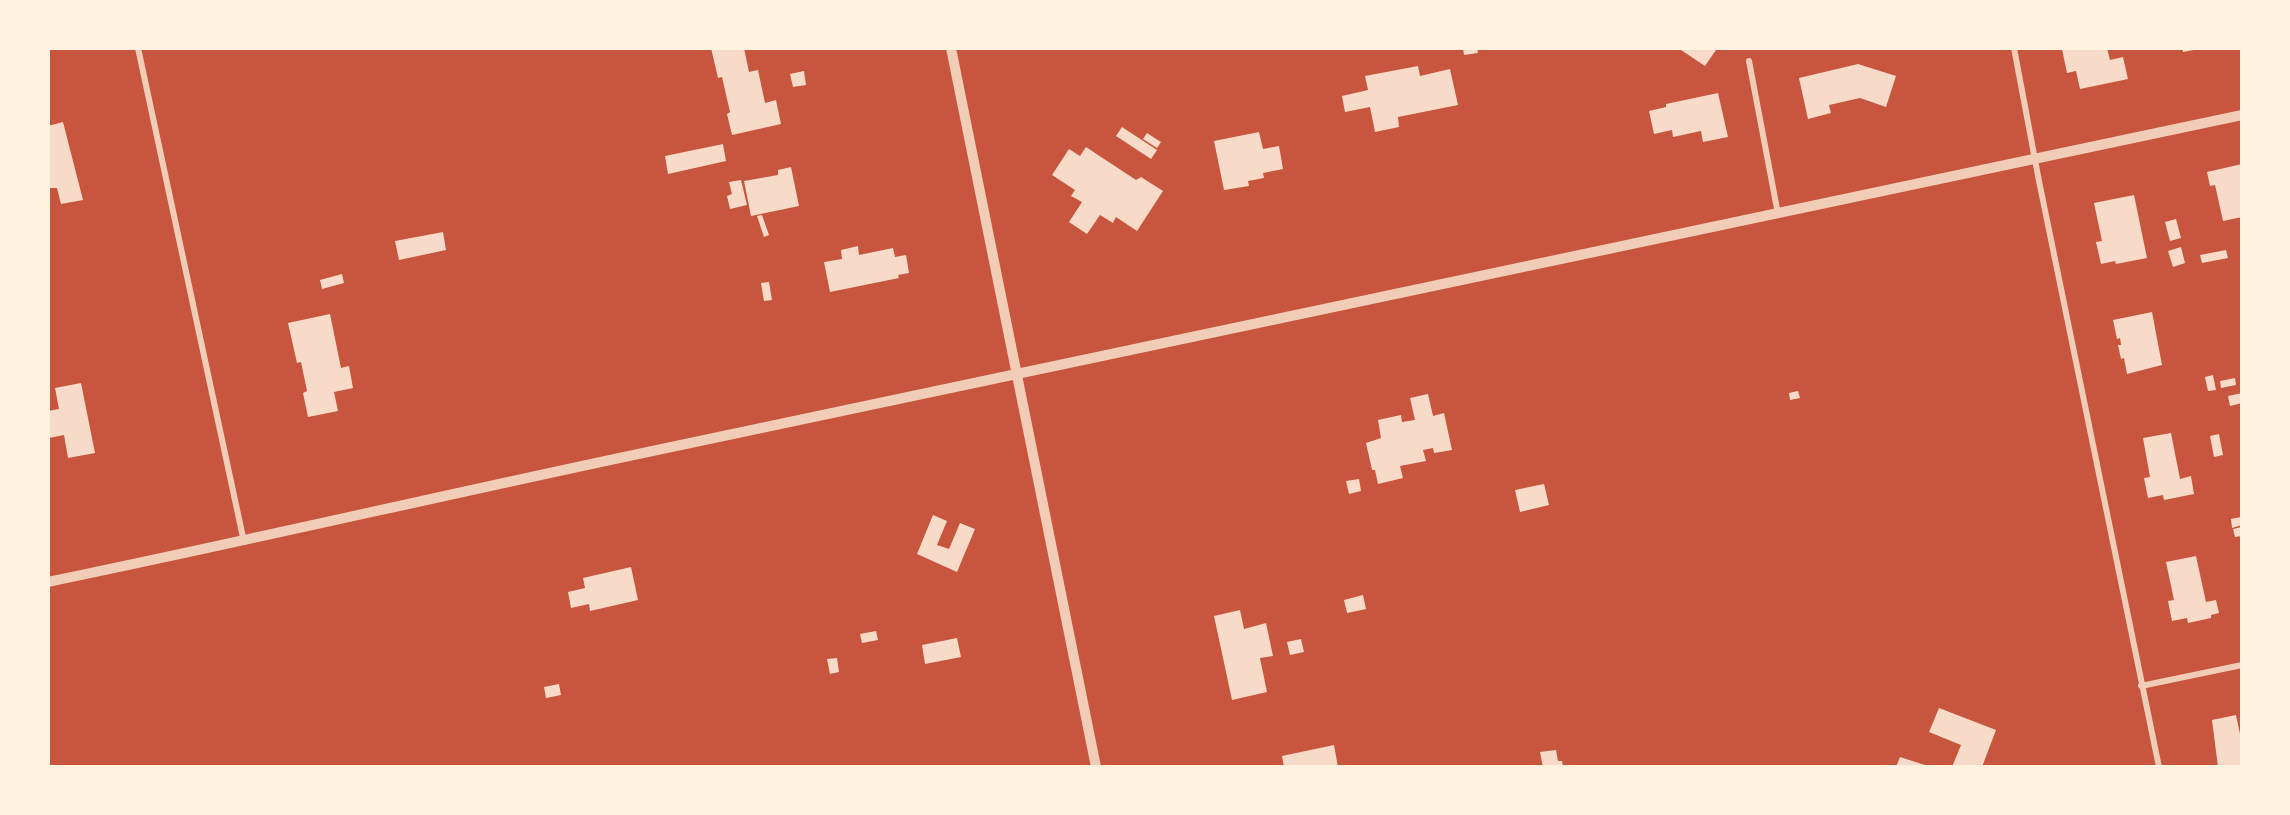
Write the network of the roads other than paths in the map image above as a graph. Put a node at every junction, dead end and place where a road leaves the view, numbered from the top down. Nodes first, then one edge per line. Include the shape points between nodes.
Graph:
1 (138, 48) edge
2 (951, 48) edge
3 (2014, 48) edge
4 (1749, 61) dead end
5 (2242, 115) edge
6 (2036, 159) junction
7 (1778, 214) junction
8 (1018, 375) junction
9 (244, 542) junction
10 (48, 582) edge
11 (2242, 665) edge
12 (2141, 686) junction
13 (1096, 767) edge
14 (2158, 767) edge

1 - 9 street
2 - 8 street
3 - 6 street
4 - 7 street
5 - 6 street
6 - 7 street
6 - 12 street
7 - 8 street
8 - 9 street via 635,454
8 - 13 street
9 - 10 street
11 - 12 street
12 - 14 street

